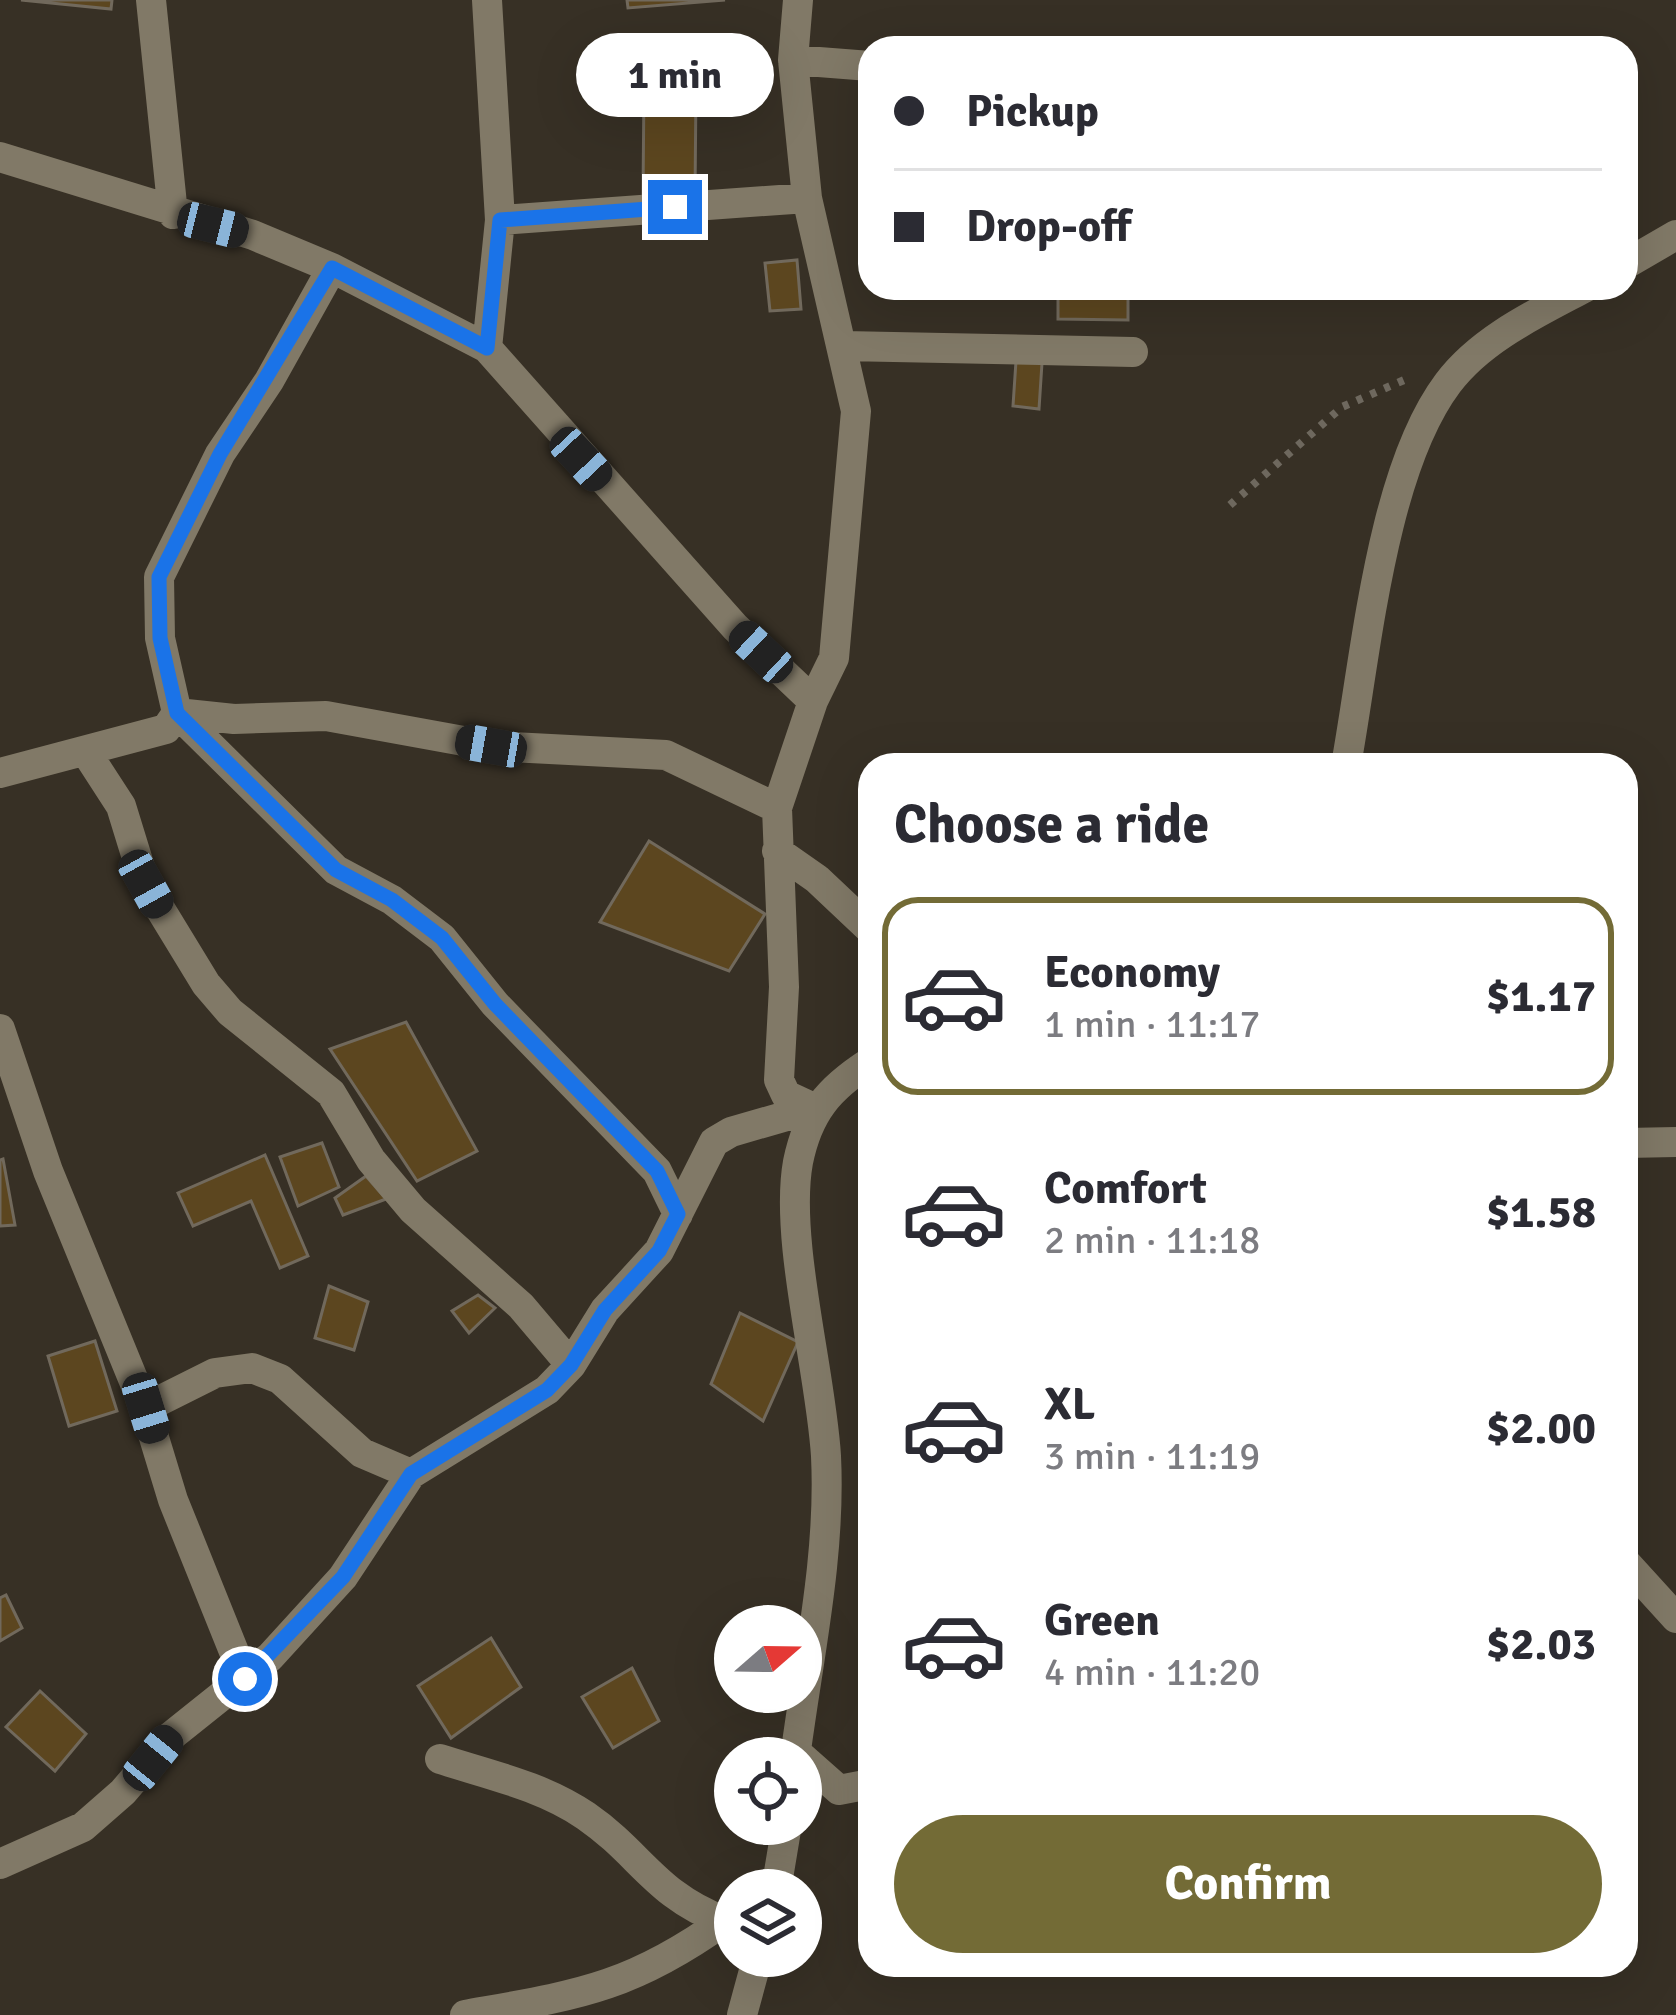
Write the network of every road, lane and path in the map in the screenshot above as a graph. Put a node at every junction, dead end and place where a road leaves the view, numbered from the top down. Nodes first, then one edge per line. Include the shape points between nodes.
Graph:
1 (152, 0) edge
2 (487, 0) edge
3 (798, 0) edge
4 (793, 60) junction
5 (858, 65) edge
6 (0, 158) edge
7 (807, 198) junction
8 (173, 214) junction
9 (500, 220) junction
10 (1676, 235) edge
11 (1638, 256) edge
12 (332, 268) junction
13 (1560, 300) edge
14 (844, 346) junction
15 (487, 348) junction
16 (1133, 352) dead end
17 (1420, 374) dead end
18 (1230, 505) dead end
19 (813, 701) junction
20 (177, 713) junction
21 (86, 752) junction
22 (1348, 753) edge
23 (0, 773) edge
24 (777, 808) junction
25 (777, 851) junction
26 (858, 918) edge
27 (0, 1029) edge
28 (858, 1072) edge
29 (814, 1108) junction
30 (1676, 1142) edge
31 (1638, 1143) edge
32 (678, 1214) junction
33 (571, 1365) junction
34 (146, 1408) junction
35 (411, 1474) junction
36 (1638, 1576) edge
37 (1676, 1618) edge
38 (245, 1679) junction
39 (798, 1737) edge
40 (440, 1759) dead end
41 (822, 1776) edge
42 (858, 1786) edge
43 (0, 1864) edge
44 (714, 1914) edge
45 (714, 1930) edge
46 (752, 1977) edge
47 (465, 2015) edge
48 (742, 2015) edge

1 - 8 street
2 - 9 street
3 - 4 street
4 - 5 street
4 - 7 street
6 - 8 street
7 - 9 street
7 - 14 street
8 - 12 street
9 - 15 street
10 - 11 street
12 - 15 street
12 - 20 street via 220,454 159,577 160,638
13 - 22 street via 1480,352 1448,384 1406,470
14 - 16 street
14 - 19 street via 856,412 848,538 834,658
15 - 19 street via 735,627
17 - 18 path via 1342,406
19 - 24 street
20 - 21 street via 166,729
20 - 24 street via 326,716 491,746 666,755
20 - 32 street via 336,870 442,938 657,1171
21 - 23 street
21 - 33 street via 121,806 146,884 206,984 331,1093 413,1210 521,1306
24 - 25 street
25 - 26 street
25 - 29 street via 779,1080 786,1095
27 - 34 street via 48,1171
28 - 29 street
29 - 32 street via 714,1142
29 - 39 street via 797,1166 798,1228 827,1488
30 - 31 street
32 - 33 street
33 - 35 street via 547,1390
34 - 35 street via 215,1373 252,1368 280,1379 362,1453
34 - 38 street via 173,1500
35 - 38 street via 343,1577
36 - 37 street
38 - 43 street via 170,1737 82,1827
40 - 44 street via 562,1802 612,1837 674,1899
41 - 42 street via 839,1790
45 - 47 street via 615,1984
46 - 48 street

